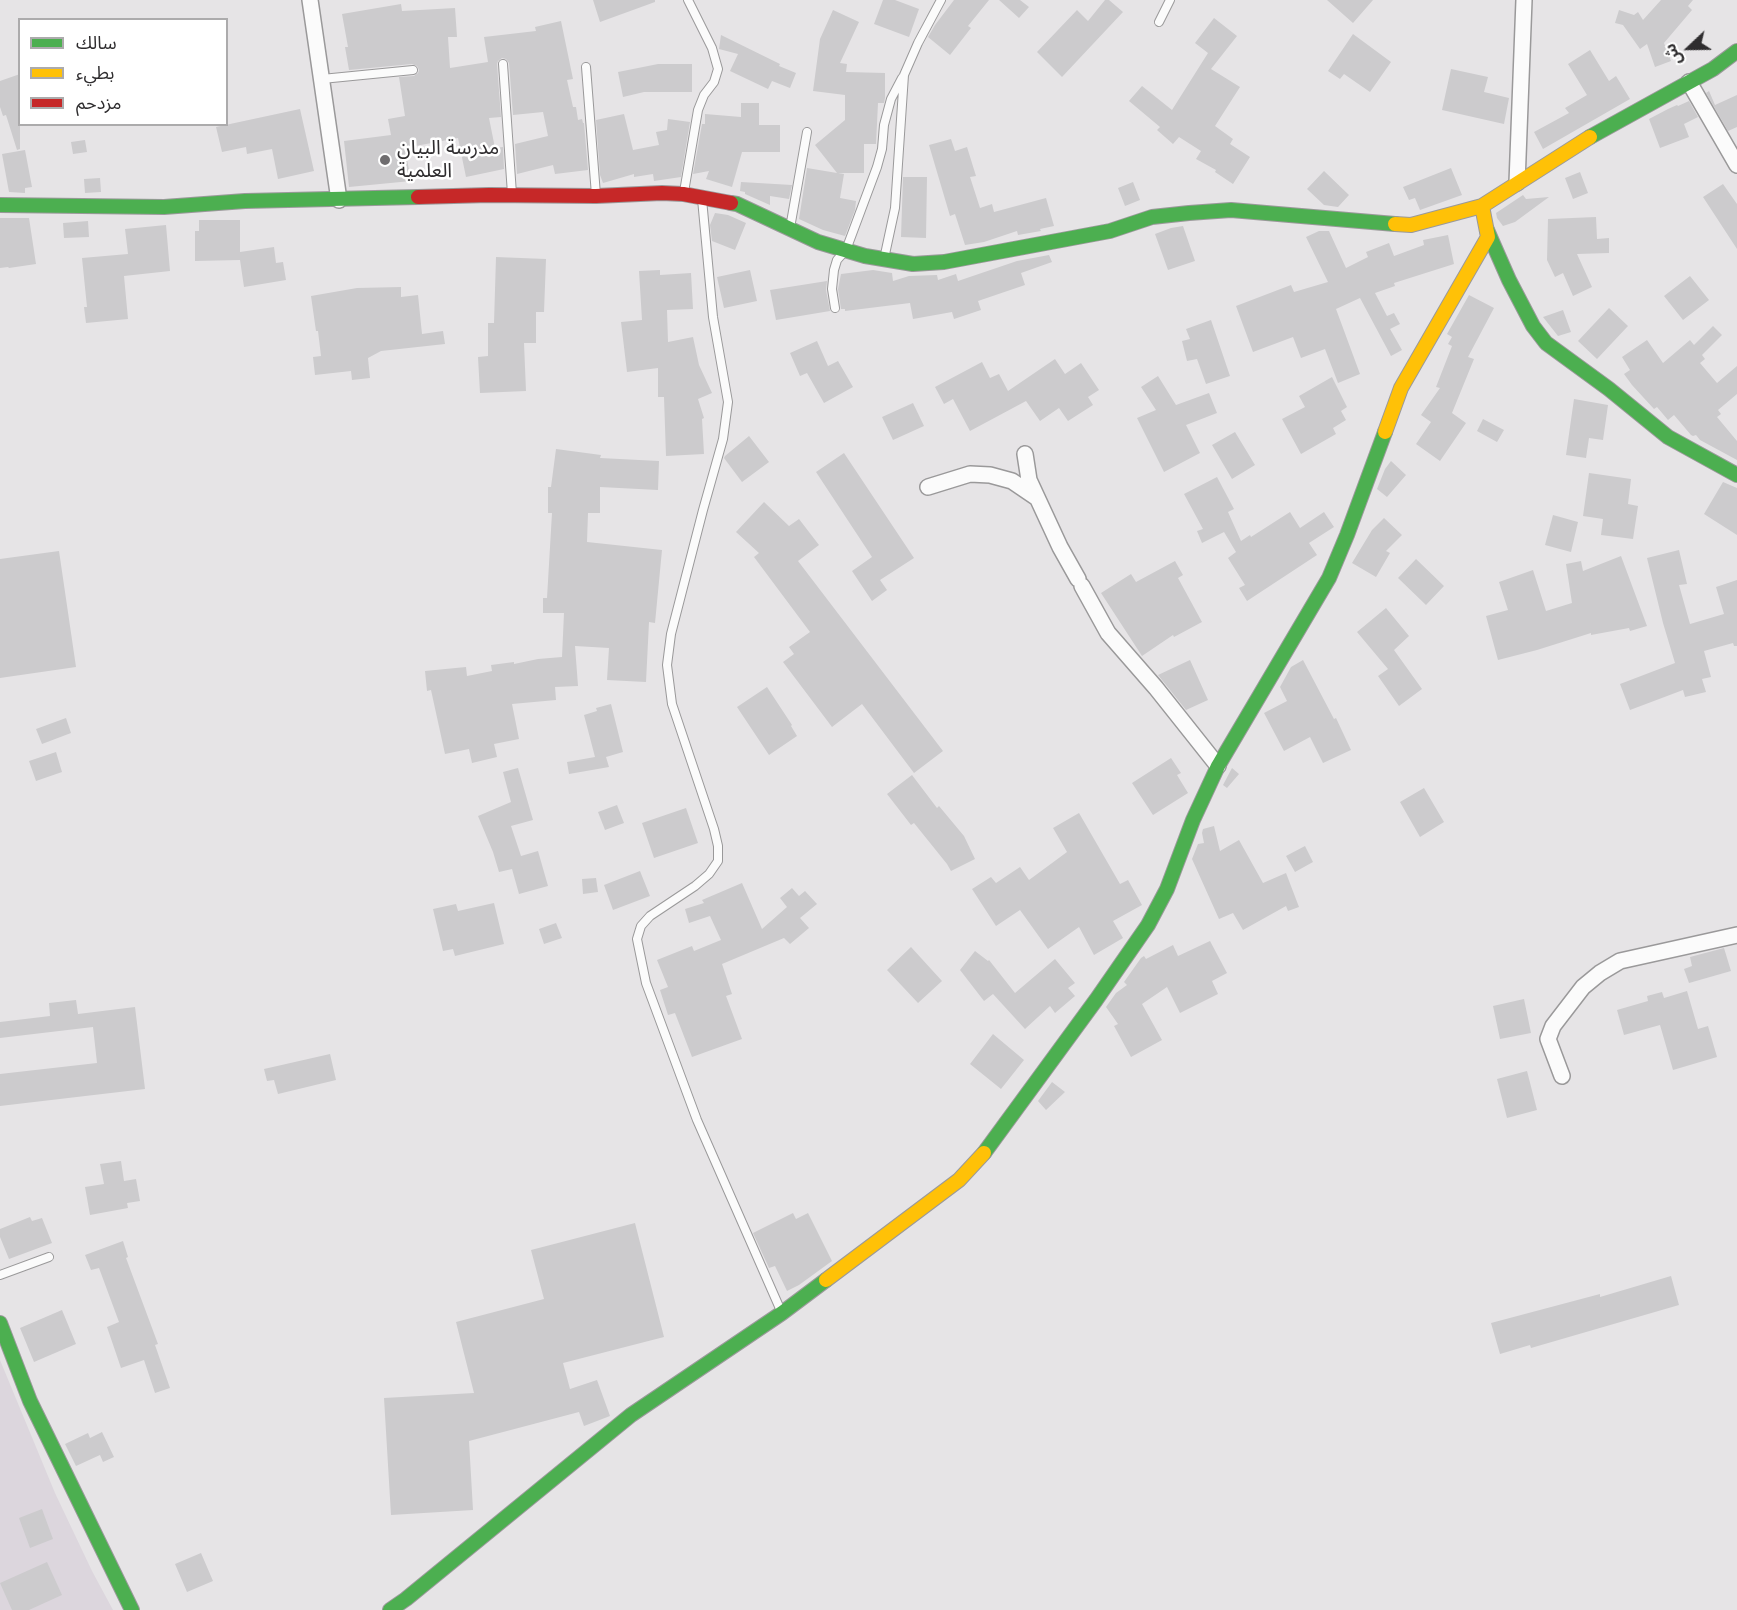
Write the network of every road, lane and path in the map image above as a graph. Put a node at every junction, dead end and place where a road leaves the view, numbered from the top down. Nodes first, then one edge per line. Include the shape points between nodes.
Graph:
1 (310, 0) edge
2 (688, 0) edge
3 (941, 0) edge
4 (1170, 0) edge
5 (1524, 0) edge
6 (1159, 22) dead end
7 (1737, 51) edge
8 (503, 64) dead end
9 (586, 67) dead end
10 (413, 70) dead end
11 (904, 75) junction
12 (322, 79) junction
13 (1689, 82) junction
14 (807, 132) dead end
15 (1737, 165) edge
16 (1517, 183) junction
17 (683, 194) junction
18 (512, 195) junction
19 (596, 196) junction
20 (701, 196) junction
21 (339, 200) junction
22 (0, 205) edge
23 (1482, 206) junction
24 (790, 230) junction
25 (1487, 230) junction
26 (846, 250) junction
27 (884, 260) junction
28 (835, 308) dead end
29 (1025, 454) dead end
30 (1737, 475) edge
31 (928, 487) dead end
32 (1037, 498) junction
33 (1218, 766) junction
34 (1737, 935) edge
35 (1562, 1076) dead end
36 (50, 1257) dead end
37 (0, 1275) edge
38 (782, 1313) junction
39 (0, 1323) edge
40 (132, 1610) edge
41 (390, 1610) edge

1 - 12 street
2 - 17 lane via 718,69 698,110
3 - 11 lane
4 - 6 lane
5 - 16 street
7 - 13 street
8 - 18 lane
9 - 19 lane
10 - 12 lane
11 - 26 lane via 891,99 877,167
11 - 27 lane via 895,208
12 - 21 street
13 - 15 street
13 - 16 street
14 - 24 lane
16 - 23 street
17 - 19 street
17 - 20 street
18 - 19 street
18 - 21 street
20 - 24 street via 737,204
20 - 38 lane via 713,317 728,402 723,439 670,634 667,665 672,704 714,829 718,861 695,886 650,916 637,939 646,983 697,1120
21 - 22 street via 164,207
23 - 25 street
23 - 27 street via 1411,225 1231,210 1189,213 1152,217 1110,231 945,262 913,264
24 - 26 street
25 - 30 street via 1533,326 1546,343 1668,437
25 - 33 street via 1488,237 1401,388 1329,578
26 - 27 street
26 - 28 lane via 834,270
29 - 32 street
31 - 32 street via 970,474 990,475 1012,481
32 - 33 street via 1108,633
33 - 38 street via 1192,820 1167,890 1148,925 982,1156 916,1214
34 - 35 street via 1620,961 1600,973 1583,987 1553,1026 1548,1039
36 - 37 lane
38 - 41 street via 631,1415
39 - 40 street via 30,1401

